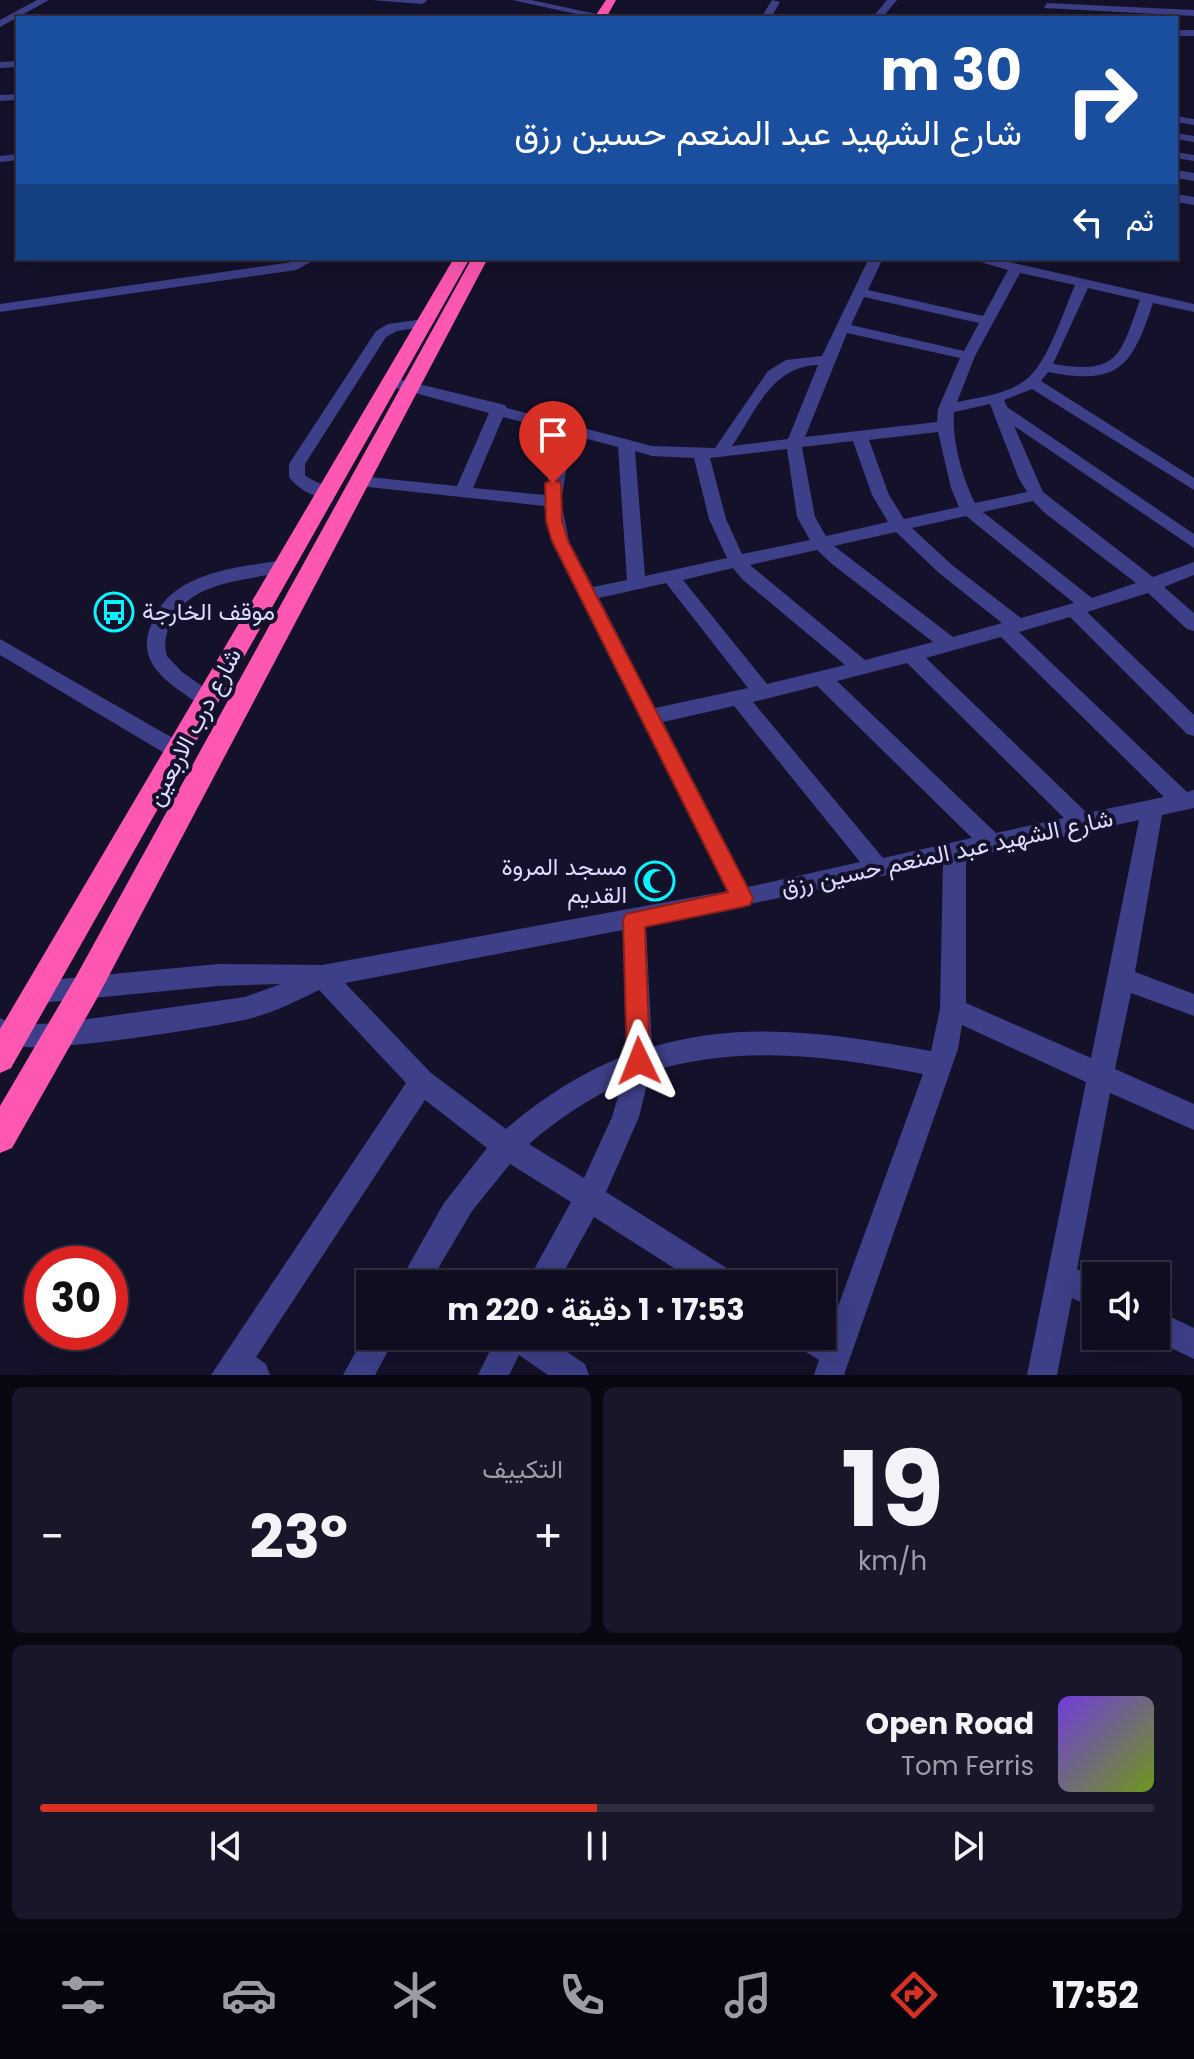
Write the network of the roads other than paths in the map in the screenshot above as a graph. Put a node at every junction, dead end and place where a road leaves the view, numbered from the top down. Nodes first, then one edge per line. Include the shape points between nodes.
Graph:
1 (44, 0) edge
2 (376, 0) edge
3 (517, 0) edge
4 (626, 0) edge
5 (892, 0) edge
6 (421, 4) edge
7 (1047, 6) edge
8 (1194, 13) edge
9 (597, 16) edge
10 (609, 16) edge
11 (879, 16) edge
12 (0, 24) edge
13 (307, 260) edge
14 (461, 260) edge
15 (479, 260) edge
16 (875, 260) edge
17 (982, 260) edge
18 (1016, 268) junction
19 (1083, 283) junction
20 (860, 292) junction
21 (1148, 298) junction
22 (0, 308) edge
23 (1194, 308) edge
24 (987, 321) junction
25 (424, 323) junction
26 (842, 327) junction
27 (968, 356) junction
28 (827, 360) junction
29 (1044, 367) junction
30 (1032, 382) junction
31 (401, 384) junction
32 (998, 403) junction
33 (499, 408) junction
34 (946, 417) junction
35 (565, 427) junction
36 (860, 438) junction
37 (626, 444) junction
38 (794, 445) junction
39 (710, 453) junction
40 (359, 481) junction
41 (1194, 485) edge
42 (463, 492) junction
43 (327, 493) junction
44 (1037, 495) junction
45 (552, 501) junction
46 (969, 510) junction
47 (901, 525) junction
48 (1194, 542) edge
49 (821, 543) junction
50 (736, 561) junction
51 (284, 566) junction
52 (1194, 568) edge
53 (670, 576) junction
54 (636, 584) junction
55 (1152, 586) junction
56 (586, 595) junction
57 (1082, 608) junction
58 (1194, 624) edge
59 (1011, 627) junction
60 (950, 645) junction
61 (0, 646) edge
62 (913, 657) junction
63 (863, 669) junction
64 (822, 679) junction
65 (763, 693) junction
66 (739, 698) junction
67 (208, 700) junction
68 (649, 717) junction
69 (1194, 728) edge
70 (178, 751) junction
71 (1188, 800) edge
72 (1152, 808) junction
73 (1084, 824) junction
74 (992, 844) junction
75 (955, 852) junction
76 (879, 869) junction
77 (742, 898) junction
78 (634, 920) junction
79 (322, 976) junction
80 (1122, 978) junction
81 (85, 990) junction
82 (40, 992) junction
83 (1194, 1005) edge
84 (953, 1009) junction
85 (60, 1035) junction
86 (4, 1042) edge
87 (639, 1061) junction
88 (938, 1065) junction
89 (1100, 1077) junction
90 (422, 1082) junction
91 (1194, 1117) edge
92 (0, 1137) edge
93 (507, 1146) junction
94 (587, 1197) junction
95 (421, 1270) edge
96 (548, 1270) edge
97 (704, 1270) edge
98 (1063, 1278) junction
99 (1082, 1287) edge
100 (1170, 1332) edge
101 (1194, 1344) edge
102 (373, 1350) edge
103 (508, 1350) edge
104 (537, 1350) edge
105 (833, 1364) edge
106 (239, 1370) edge
107 (358, 1375) edge
108 (493, 1375) edge
109 (574, 1375) edge
110 (1042, 1375) edge

1 - 12 street
2 - 6 street
3 - 9 street
4 - 10 highway
5 - 11 street
7 - 8 street
13 - 22 street via 296,266
14 - 25 highway, شارع درب الاربعين
15 - 31 highway, شارع درب الاربعين
16 - 20 street
17 - 18 street
18 - 19 street
18 - 24 street
19 - 21 street
19 - 29 street
20 - 24 street
20 - 26 street
21 - 23 street
21 - 29 street via 1128,349 1114,364 1083,372
24 - 27 street
25 - 31 highway, شارع درب الاربعين
25 - 43 street via 381,334 297,464 297,477
26 - 27 street
26 - 28 street
27 - 34 street
28 - 38 street
28 - 39 street via 783,366
29 - 30 street
30 - 32 street
30 - 41 street
31 - 33 street
31 - 40 highway, شارع درب الاربعين
31 - 43 highway, شارع درب الاربعين
32 - 34 street
32 - 44 street
32 - 48 street
33 - 35 street
33 - 42 street
34 - 36 street
34 - 46 street via 959,488
35 - 37 street
35 - 45 street
36 - 38 street
36 - 47 street via 883,500
37 - 39 street via 652,451
37 - 54 street
38 - 39 street
38 - 49 street via 806,517
39 - 50 street via 721,533
40 - 42 street
40 - 81 highway, شارع درب الاربعين
42 - 45 street
43 - 51 highway, شارع درب الاربعين
44 - 46 street
44 - 55 street
45 - 56 street via 560,541
46 - 47 street
46 - 57 street
47 - 49 street
47 - 59 street
49 - 50 street
49 - 60 street
50 - 53 street
50 - 63 street
51 - 67 highway, شارع درب الاربعين
51 - 67 street via 208,583 177,599 160,621 155,650 160,662
52 - 55 street
53 - 54 street
53 - 65 street
54 - 56 street
55 - 57 street
55 - 58 street
56 - 68 street
57 - 59 street
57 - 69 street
59 - 60 street
59 - 71 street
60 - 62 street
61 - 70 street
62 - 63 street
62 - 73 street
63 - 64 street
64 - 65 street
64 - 74 street
65 - 66 street
66 - 68 street
66 - 76 street
67 - 70 highway, شارع درب الاربعين
68 - 77 street
70 - 82 highway, شارع درب الاربعين
71 - 72 street, شارع الشهيد عبد المنعم حسين رزق
72 - 73 street, شارع الشهيد عبد المنعم حسين رزق
72 - 80 street
73 - 74 street, شارع الشهيد عبد المنعم حسين رزق
74 - 75 street, شارع الشهيد عبد المنعم حسين رزق
75 - 76 street, شارع الشهيد عبد المنعم حسين رزق
75 - 84 street
76 - 77 street, شارع الشهيد عبد المنعم حسين رزق
77 - 78 street, شارع الشهيد عبد المنعم حسين رزق
78 - 79 street, شارع الشهيد عبد المنعم حسين رزق
78 - 87 street
79 - 81 street, شارع الشهيد عبد المنعم حسين رزق via 238,975
79 - 85 street, شارع الشهيد عبد المنعم حسين رزق via 245,1008
79 - 90 street
80 - 83 street
80 - 89 street
81 - 82 street, شارع الشهيد عبد المنعم حسين رزق
81 - 85 highway, شارع درب الاربعين
82 - 86 highway, شارع درب الاربعين
84 - 88 street
84 - 89 street
85 - 86 street, شارع الشهيد عبد المنعم حسين رزق
85 - 92 highway, شارع درب الاربعين
87 - 88 street via 697,1046 784,1043
87 - 93 street via 562,1100
87 - 94 street via 619,1131
88 - 105 street
89 - 91 street
89 - 98 street
90 - 93 street
90 - 106 street
93 - 94 street
93 - 95 street via 469,1190
94 - 96 street
94 - 97 street
98 - 99 street
98 - 110 street
100 - 101 street
102 - 107 street
103 - 108 street
104 - 109 street

